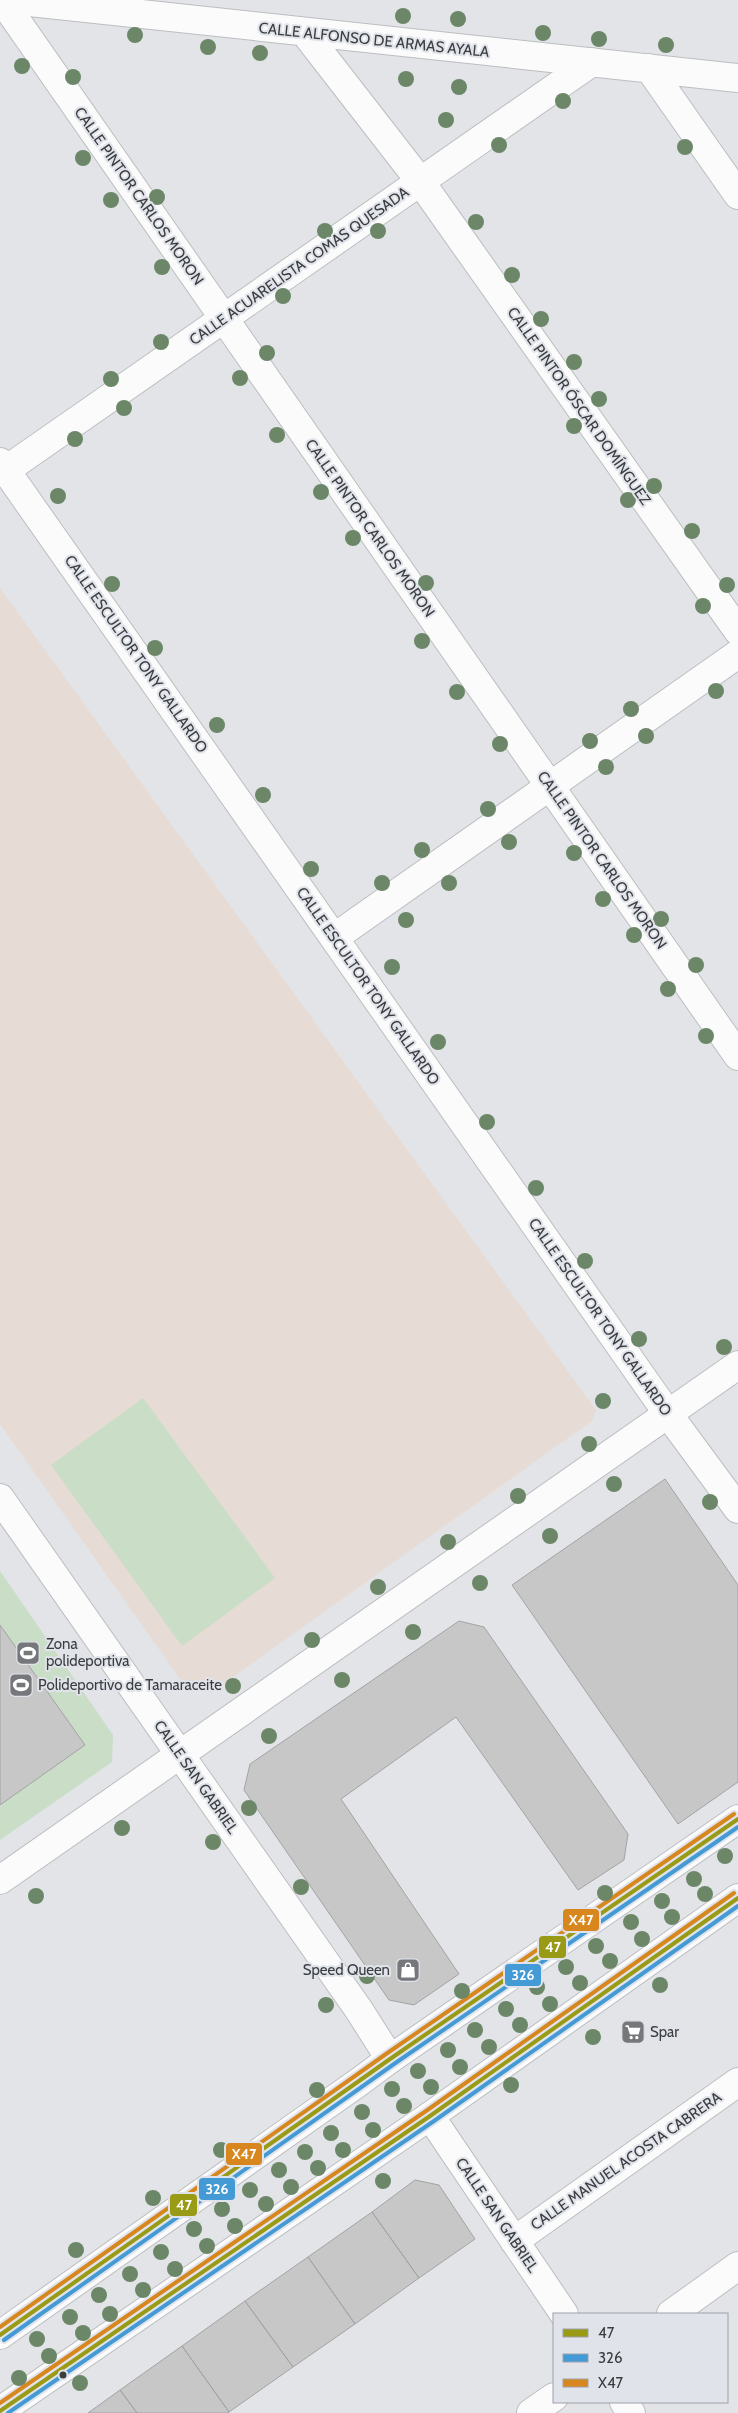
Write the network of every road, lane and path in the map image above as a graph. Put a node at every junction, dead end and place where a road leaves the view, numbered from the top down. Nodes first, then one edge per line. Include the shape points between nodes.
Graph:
1 (2, 0) edge
2 (11, 0) edge
3 (305, 33) junction
4 (592, 62) junction
5 (649, 68) junction
6 (738, 78) edge
7 (420, 181) junction
8 (738, 196) edge
9 (224, 318) junction
10 (3, 466) edge
11 (738, 631) edge
12 (738, 654) edge
13 (550, 786) junction
14 (335, 937) junction
15 (738, 1056) edge
16 (738, 1365) edge
17 (668, 1414) junction
18 (0, 1498) edge
19 (738, 1509) edge
20 (180, 1754) junction
21 (738, 1819) edge
22 (0, 1880) edge
23 (738, 1898) edge
24 (390, 2058) junction
25 (738, 2082) edge
26 (430, 2116) junction
27 (514, 2241) junction
28 (738, 2266) edge
29 (563, 2313) edge
30 (672, 2313) edge
31 (0, 2335) edge
32 (553, 2398) edge
33 (0, 2411) edge
34 (532, 2413) edge

1 - 9 street, CALLE PINTOR CARLOS MORON
2 - 3 street, CALLE ALFONSO DE ARMAS AYALA
3 - 4 street, CALLE ALFONSO DE ARMAS AYALA
3 - 7 street, CALLE PINTOR ÓSCAR DOMÍNGUEZ
4 - 5 street, CALLE ALFONSO DE ARMAS AYALA
4 - 7 street, CALLE ACUARELISTA COMAS QUESADA
5 - 6 street, CALLE ALFONSO DE ARMAS AYALA
5 - 8 street
7 - 9 street, CALLE ACUARELISTA COMAS QUESADA
7 - 11 street, CALLE PINTOR ÓSCAR DOMÍNGUEZ
9 - 10 street, CALLE ACUARELISTA COMAS QUESADA
9 - 13 street, CALLE PINTOR CARLOS MORON
10 - 14 street, CALLE ESCULTOR TONY GALLARDO
12 - 13 street
13 - 14 street
13 - 15 street, CALLE PINTOR CARLOS MORON
14 - 17 street, CALLE ESCULTOR TONY GALLARDO
16 - 17 street
17 - 19 street, CALLE ESCULTOR TONY GALLARDO
17 - 20 street
18 - 20 street, CALLE SAN GABRIEL
20 - 22 street
20 - 24 street, CALLE SAN GABRIEL
21 - 24 street
23 - 26 street
24 - 31 street
25 - 27 street, CALLE MANUEL ACOSTA CABRERA
26 - 27 street, CALLE SAN GABRIEL
26 - 33 street
27 - 29 street, CALLE SAN GABRIEL
28 - 30 street
32 - 34 street

